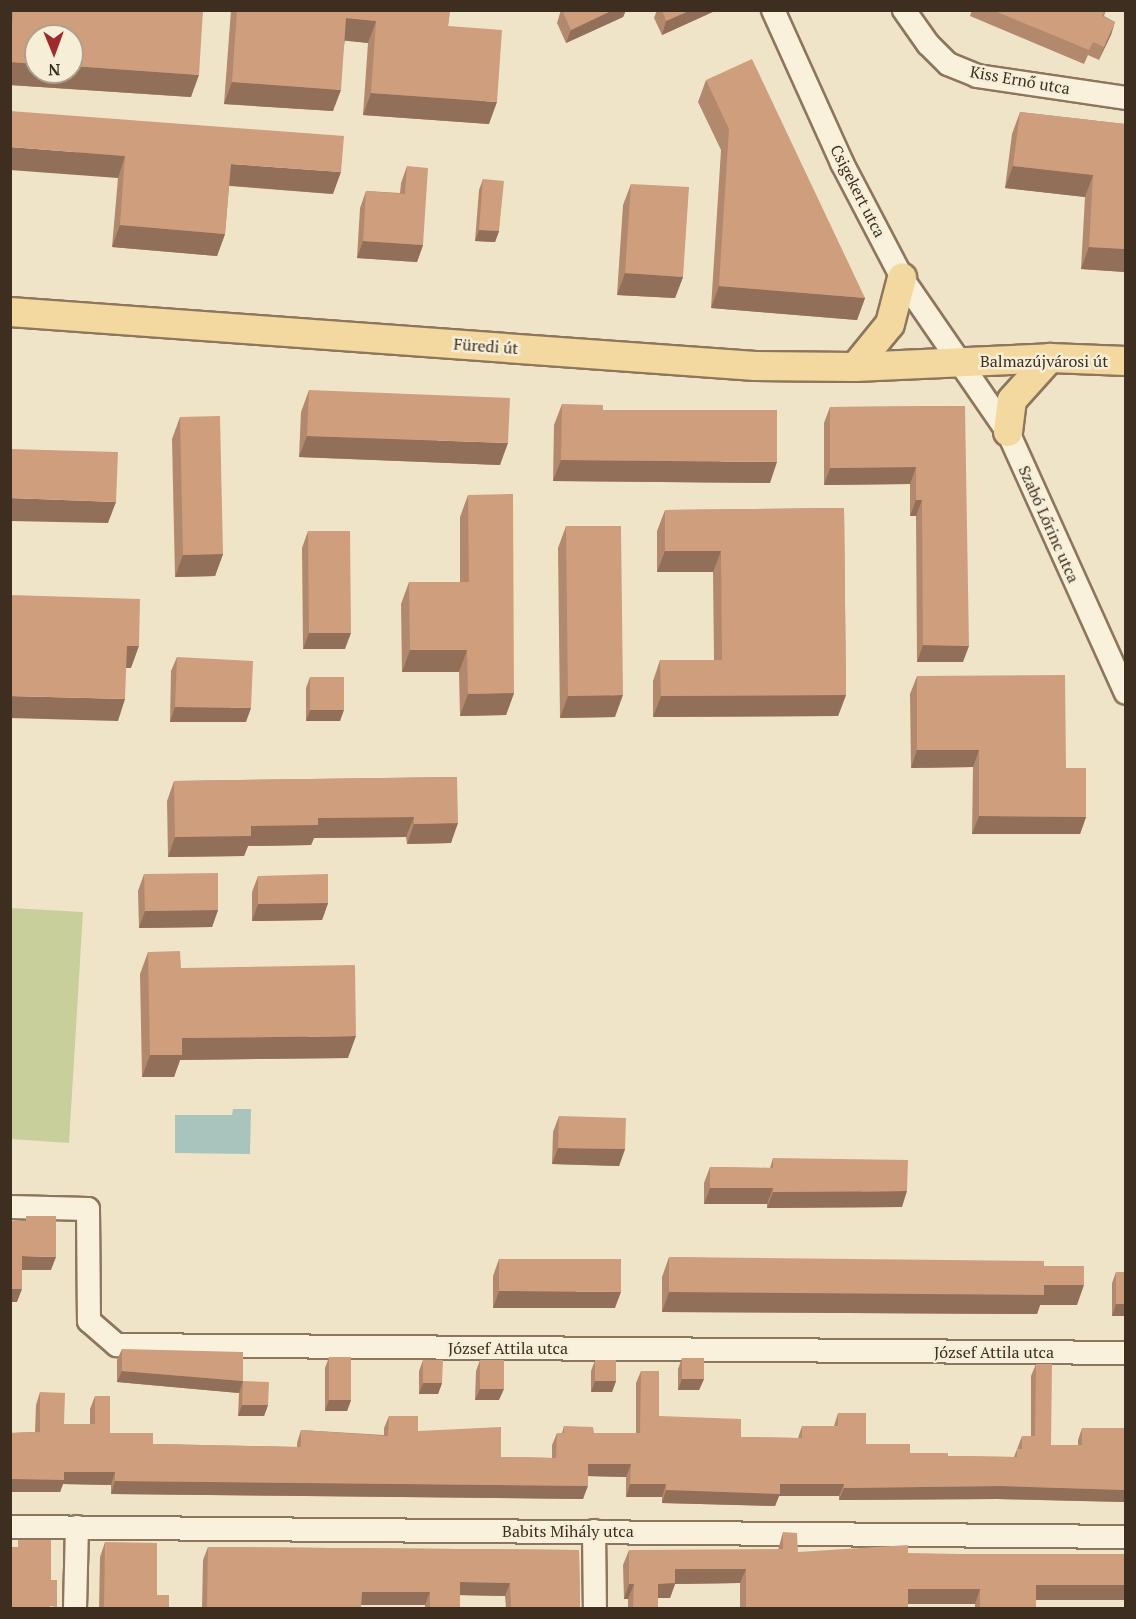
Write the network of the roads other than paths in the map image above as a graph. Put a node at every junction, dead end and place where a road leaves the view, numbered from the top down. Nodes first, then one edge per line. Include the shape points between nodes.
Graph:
1 (773, 10) edge
2 (904, 10) edge
3 (1125, 98) edge
4 (902, 278) junction
5 (10, 312) edge
6 (1050, 358) junction
7 (1125, 361) edge
8 (962, 362) junction
9 (855, 368) junction
10 (1008, 432) junction
11 (1124, 685) edge
12 (10, 1207) edge
13 (1125, 1353) edge
14 (10, 1527) edge
15 (77, 1527) junction
16 (594, 1531) junction
17 (1125, 1537) edge
18 (75, 1608) edge
19 (595, 1608) edge

1 - 4 street, Csigekert utca via 842,163
2 - 3 street, Kiss Ernő utca via 948,64 977,76
4 - 8 street, Csigekert utca
4 - 9 main road via 890,324
5 - 9 main road, Füredi út via 755,366
6 - 7 main road, Balmazújvárosi út
6 - 8 main road, Balmazújvárosi út
6 - 10 main road via 1012,400
8 - 9 main road, Füredi út
8 - 10 street, Szabó Lőrinc utca
10 - 11 street, Szabó Lőrinc utca
12 - 13 street, József Attila utca via 88,1209 89,1321 117,1345
14 - 15 street, Babits Mihály utca
15 - 16 street, Babits Mihály utca
15 - 18 street
16 - 17 street, Babits Mihály utca
16 - 19 street

